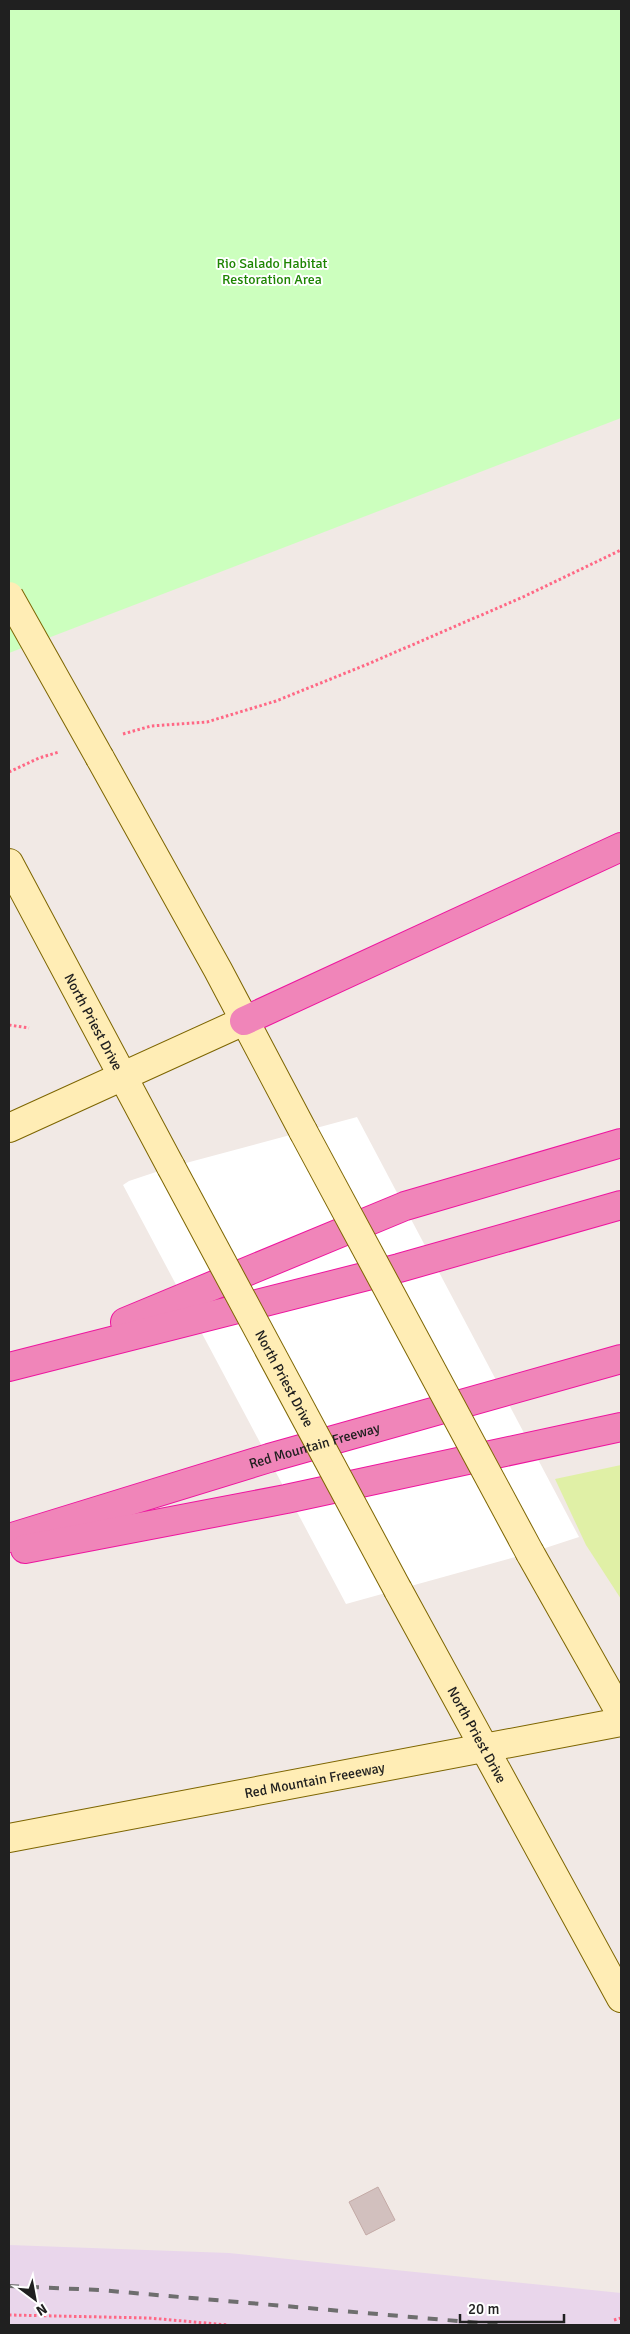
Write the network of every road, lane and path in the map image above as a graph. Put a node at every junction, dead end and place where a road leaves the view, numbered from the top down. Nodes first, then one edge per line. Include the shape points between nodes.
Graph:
1 (621, 550) edge
2 (9, 596) edge
3 (107, 747) junction
4 (67, 750) dead end
5 (9, 772) edge
6 (621, 847) edge
7 (9, 863) edge
8 (244, 1021) junction
9 (9, 1026) edge
10 (29, 1028) dead end
11 (123, 1077) junction
12 (9, 1128) edge
13 (621, 1143) edge
14 (621, 1205) edge
15 (38, 1358) junction
16 (621, 1359) edge
17 (9, 1367) edge
18 (621, 1427) edge
19 (9, 1538) edge
20 (9, 1552) edge
21 (621, 1714) edge
22 (621, 1722) edge
23 (484, 1748) junction
24 (9, 1838) edge
25 (621, 1998) edge
26 (9, 2315) edge
27 (621, 2318) edge
28 (614, 2320) dead end
29 (228, 2325) edge

1 - 3 path via 368,664 276,701 207,722 151,726
2 - 3 main road, bridge
3 - 8 main road
4 - 5 path
6 - 8 highway
7 - 11 main road, North Priest Drive
8 - 11 main road
8 - 21 main road, bridge via 530,1553
9 - 10 path
11 - 12 main road
11 - 23 main road, North Priest Drive, bridge
13 - 15 highway via 405,1206
14 - 15 highway via 398,1268
15 - 17 highway
16 - 19 highway, Red Mountain Freeway via 269,1458
18 - 20 highway via 286,1499
22 - 23 main road, Red Mountain Freeeway
23 - 24 main road, Red Mountain Freeeway
23 - 25 main road, North Priest Drive
26 - 29 path via 150,2318
27 - 28 path

